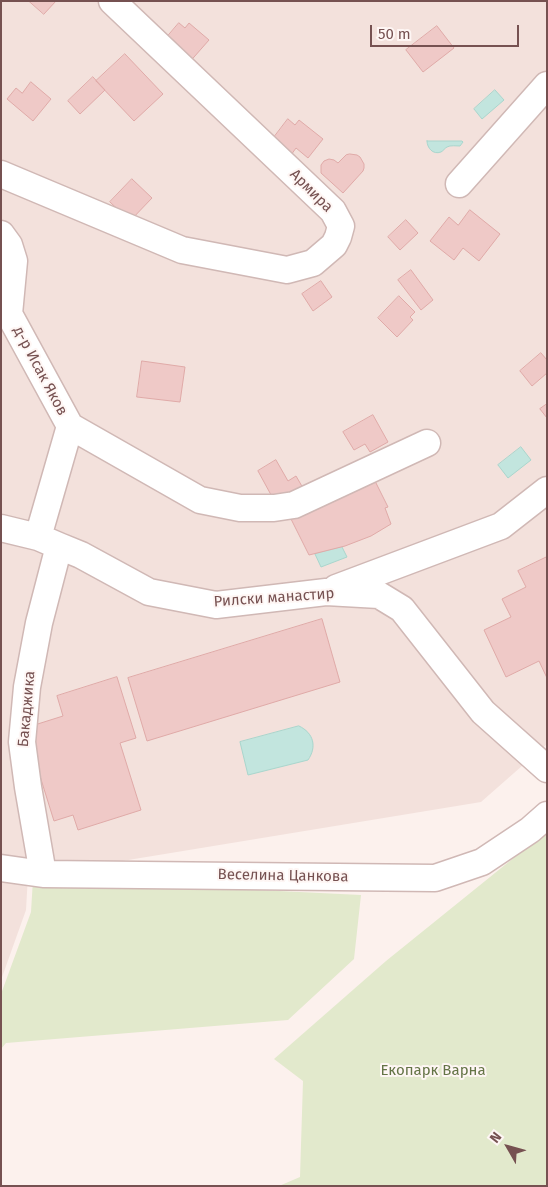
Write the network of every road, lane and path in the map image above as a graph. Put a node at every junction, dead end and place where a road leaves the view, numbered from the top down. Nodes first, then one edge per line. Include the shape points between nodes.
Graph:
1 (112, 1) edge
2 (547, 85) edge
3 (1, 174) edge
4 (459, 184) dead end
5 (1, 234) edge
6 (70, 426) junction
7 (427, 443) dead end
8 (547, 490) edge
9 (1, 528) edge
10 (49, 542) junction
11 (326, 592) junction
12 (547, 769) edge
13 (547, 815) edge
14 (1, 868) edge
15 (43, 874) junction

1 - 3 street, Армира via 333,211 341,226 334,245 312,263 287,270 182,250
2 - 4 street
5 - 6 street, д-р Исак Яков via 9,244 14,261 9,314
6 - 7 street via 200,500 240,508 294,505
6 - 10 street, д-р Исак Яков
8 - 11 street via 501,526
9 - 10 street, Рилски манастир
10 - 11 street, Рилски манастир via 81,555 149,592 216,604
10 - 15 street, Бакаджика via 22,742
11 - 12 street, Рилски манастир via 379,595 402,609 483,712
13 - 15 street, Веселина Цанкова via 482,862 435,878
14 - 15 street, Веселина Цанкова

